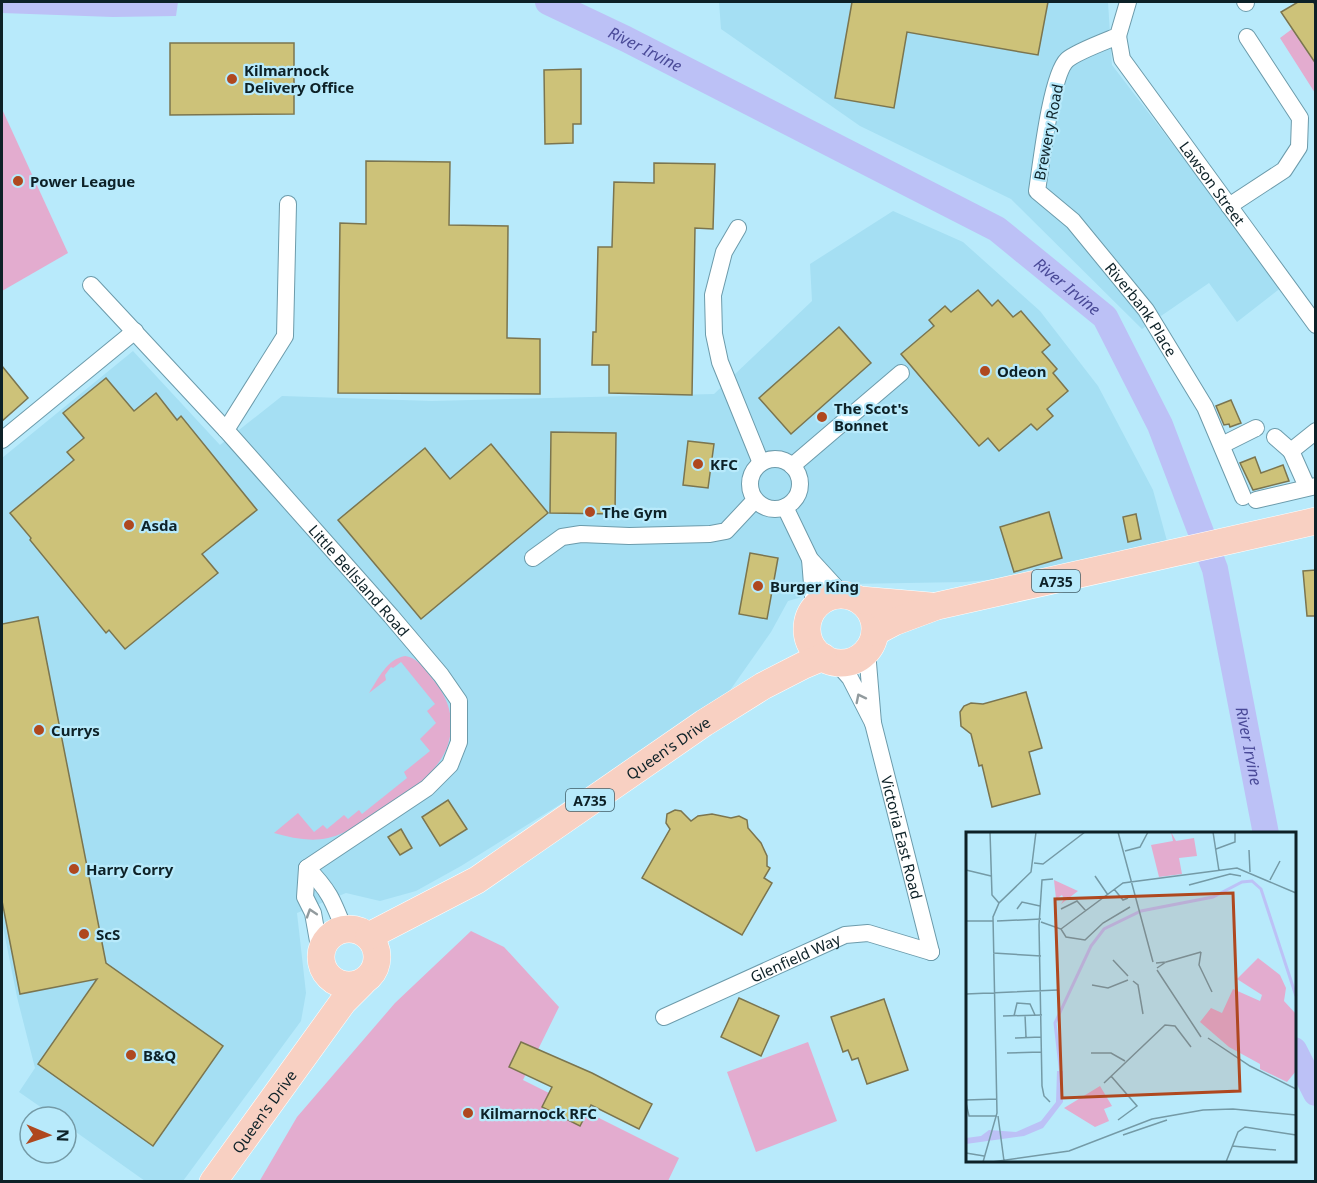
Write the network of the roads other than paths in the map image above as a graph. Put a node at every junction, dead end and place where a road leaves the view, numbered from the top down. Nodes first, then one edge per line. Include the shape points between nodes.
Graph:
1 (1128, 2) edge
2 (1118, 36) junction
3 (1248, 37) dead end
4 (1037, 190) joint
5 (288, 204) dead end
6 (1229, 206) junction
7 (738, 228) dead end
8 (91, 285) dead end
9 (1316, 325) edge
10 (135, 331) junction
11 (901, 373) dead end
12 (1256, 428) dead end
13 (226, 430) junction
14 (1316, 431) edge
15 (1275, 438) dead end
16 (2, 440) edge
17 (1222, 445) junction
18 (1291, 451) junction
19 (761, 463) junction
20 (792, 466) junction
21 (1311, 487) edge
22 (755, 500) junction
23 (785, 507) junction
24 (1316, 521) edge
25 (534, 558) dead end
26 (810, 559) junction
27 (851, 598) junction
28 (938, 606) junction
29 (811, 618) junction
30 (871, 642) junction
31 (830, 660) junction
32 (763, 686) junction
33 (873, 723) junction
34 (307, 868) junction
35 (364, 942) junction
36 (931, 952) joint
37 (323, 965) junction
38 (362, 983) junction
39 (664, 1017) dead end
40 (314, 1043) junction
41 (213, 1182) edge

1 - 2 street
2 - 4 street, Brewery Road via 1068,59 1062,67 1053,95
2 - 6 street, Lawson Street via 1122,59
3 - 6 street via 1300,118 1299,147 1284,170
4 - 17 street, Riverbank Place via 1073,221 1146,310 1205,408
5 - 13 street via 285,336
6 - 9 street, Lawson Street
7 - 19 street via 724,252 712,296 714,334 720,362
8 - 10 street, Little Bellsland Road
10 - 13 street, Little Bellsland Road
10 - 16 street
11 - 20 street
12 - 17 street
13 - 34 street, Little Bellsland Road via 391,616 459,700 459,742 450,765 427,788
14 - 18 street
15 - 18 street
17 - 21 street, Riverbank Place via 1250,499
18 - 21 street
19 - 20 street via 777,459
19 - 22 street via 751,476
20 - 23 street via 800,489
22 - 23 street via 769,508
22 - 25 street via 726,531 581,534 562,537
23 - 26 street
24 - 28 main road, A735
26 - 27 street
26 - 29 street
27 - 28 main road, A735
27 - 29 main road, A735 via 832,596 822,601
27 - 30 main road via 872,614
28 - 30 main road, A735 via 894,622
29 - 31 main road via 811,644
29 - 32 main road, Queen's Drive / A735
30 - 31 main road, A735 via 853,660
30 - 33 street, Victoria East Road
31 - 32 main road, Queen's Drive / A735 via 804,664
33 -> 31 street, Victoria East Road via 850,678
32 - 35 main road, Queen's Drive / A735 via 477,880
33 - 36 street, Victoria East Road
34 - 35 street via 324,885
37 -> 34 street via 305,897
35 - 37 main road, A735 via 330,936 321,950
35 - 38 main road, A735 via 375,970
36 - 39 street, Glenfield Way via 868,933 845,935
37 - 38 main road via 337,983
37 - 40 main road, Queen's Drive / A735 via 327,986
38 - 40 main road, Queen's Drive / A735
40 - 41 main road, Queen's Drive / A735

